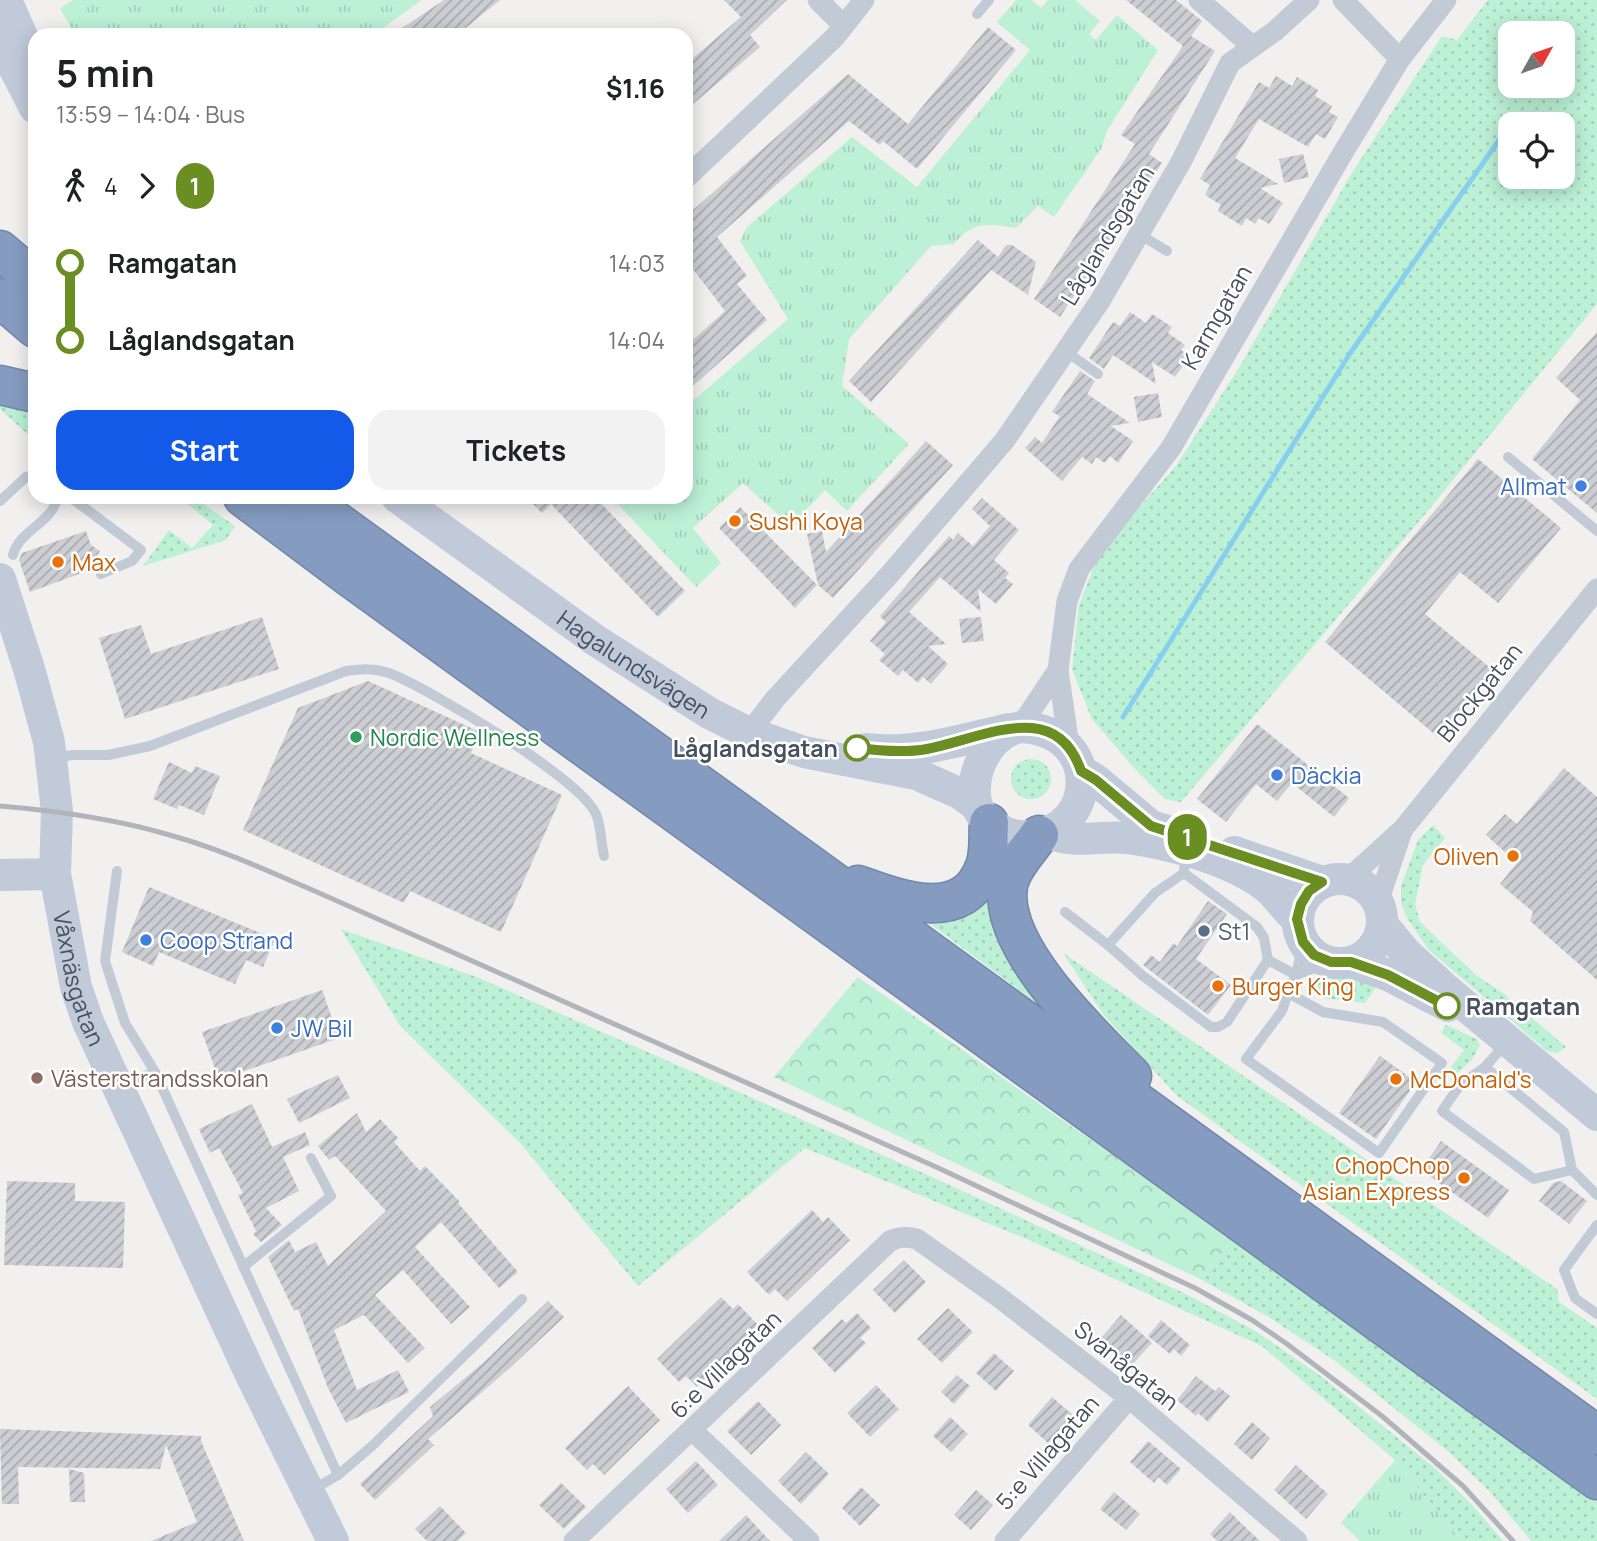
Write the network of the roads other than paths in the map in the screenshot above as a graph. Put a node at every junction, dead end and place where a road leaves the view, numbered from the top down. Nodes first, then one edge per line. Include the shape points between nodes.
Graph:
1 (6, 0) edge
2 (818, 0) edge
3 (864, 0) edge
4 (989, 0) edge
5 (1199, 0) edge
6 (1309, 0) edge
7 (1343, 0) edge
8 (1446, 0) edge
9 (977, 14) dead end
10 (843, 25) junction
11 (0, 40) edge
12 (1252, 46) junction
13 (28, 50) edge
14 (1400, 59) junction
15 (28, 94) edge
16 (693, 171) edge
17 (1139, 234) junction
18 (0, 250) edge
19 (1167, 251) dead end
20 (28, 274) edge
21 (0, 298) edge
22 (28, 322) edge
23 (1065, 352) junction
24 (1098, 374) dead end
25 (0, 385) edge
26 (28, 391) edge
27 (1508, 457) dead end
28 (28, 477) edge
29 (0, 501) edge
30 (54, 504) edge
31 (79, 504) edge
32 (313, 504) edge
33 (407, 504) edge
34 (437, 504) edge
35 (256, 507) edge
36 (1597, 531) edge
37 (7, 567) edge
38 (101, 574) dead end
39 (1597, 589) edge
40 (1058, 670) junction
41 (754, 726) junction
42 (1014, 728) junction
43 (52, 759) junction
44 (1075, 759) junction
45 (982, 814) junction
46 (1403, 829) junction
47 (1044, 834) junction
48 (604, 856) dead end
49 (1184, 862) junction
50 (117, 871) dead end
51 (819, 871) junction
52 (55, 874) junction
53 (0, 875) edge
54 (1335, 881) junction
55 (1065, 912) dead end
56 (1380, 913) junction
57 (1300, 930) junction
58 (1108, 945) junction
59 (1268, 960) junction
60 (1341, 962) junction
61 (1296, 975) junction
62 (1288, 993) junction
63 (1502, 1036) junction
64 (1485, 1067) junction
65 (155, 1072) junction
66 (118, 1086) junction
67 (1597, 1115) edge
68 (1199, 1147) junction
69 (311, 1158) dead end
70 (1572, 1170) junction
71 (1596, 1190) edge
72 (1597, 1225) edge
73 (917, 1239) joint
74 (243, 1266) junction
75 (522, 1299) dead end
76 (1597, 1314) edge
77 (1129, 1398) junction
78 (693, 1431) junction
79 (1597, 1435) edge
80 (338, 1475) junction
81 (1597, 1480) edge
82 (310, 1492) junction
83 (333, 1541) edge
84 (574, 1541) edge
85 (809, 1541) edge
86 (1004, 1541) edge
87 (1297, 1541) edge

1 - 13 street
2 - 10 street
3 - 10 street
4 - 9 lane
5 - 12 street
6 - 12 street, Låglandsgatan
7 - 14 street
8 - 14 street, Karmgatan
10 - 16 street
11 - 15 street
12 - 17 street, Låglandsgatan via 1230,63
14 - 40 street, Karmgatan via 1171,447 1079,569 1067,601
17 - 19 lane
17 - 23 street, Låglandsgatan
18 - 20 highway
21 - 22 highway
23 - 24 lane
23 - 41 street, Låglandsgatan via 975,478
25 - 26 highway
27 - 36 lane
28 - 29 lane
30 - 37 lane via 19,542
31 - 38 lane via 141,550 132,561
32 - 51 highway
33 - 41 street, Hagalundsvägen via 595,640 709,713
34 - 41 street, Hagalundsvägen
35 - 81 highway
37 - 43 street, Våxnäsgatan
39 - 46 street, Blockgatan
40 - 42 street, Karmgatan
40 - 44 street, Karmgatan
41 - 42 street, Hagalundsvägen via 872,750 926,749
41 - 45 street, Hagalundsvägen via 804,752 916,774 961,794
42 - 44 street, Hagalundsvägen via 1038,727 1055,734
42 - 45 street via 995,741 977,771
43 - 48 lane via 150,746 312,683 369,668 389,673 477,720 576,789 596,814
43 - 52 street, Våxnäsgatan via 57,811
44 - 47 street via 1082,786 1078,800 1062,824
44 - 54 street, Hagalundsvägen via 1151,826
45 - 47 street, Hagalundsvägen via 1004,832 1021,837
45 - 51 highway via 986,863 979,879 941,904 896,898
46 - 54 street, Blockgatan
46 - 56 street, Blockgatan
47 - 49 street, Hagalundsvägen via 1140,840
47 - 68 highway via 1017,866 1008,887 1017,935 1071,1012
49 - 57 street, Hagalundsvägen via 1220,861 1250,876 1274,892
49 - 58 lane
49 - 59 lane via 1257,927
50 - 65 lane via 105,961 125,1023
51 - 68 highway
52 - 53 street
52 - 66 street, Våxnäsgatan via 76,987
54 - 56 street via 1366,887
54 - 57 street via 1309,891 1301,904
55 - 58 lane
56 - 60 street via 1378,940 1367,954
56 - 63 street via 1405,952
57 - 60 street via 1314,955
57 - 61 lane
58 - 59 lane via 1211,1027 1227,1022
59 - 61 lane
60 - 61 lane
60 - 63 street via 1388,975
61 - 62 lane
62 - 62 lane via 1282,1011 1247,1059 1380,1153 1442,1063 1383,1022 1323,1012
63 - 64 lane
63 - 67 street
64 - 70 lane via 1564,1132
64 - 70 lane via 1460,1085 1442,1111 1534,1179
65 - 66 lane
65 - 74 lane
66 - 82 street, Våxnäsgatan
68 - 79 highway
69 - 74 lane via 331,1196
70 - 71 lane
72 - 76 lane via 1564,1270 1575,1298
73 - 77 street, Svanågatan
73 - 78 street, 6:e Villagatan via 890,1241
74 - 80 lane
75 - 80 lane
77 - 86 street, 5:e Villagatan
77 - 87 street, Svanågatan
78 - 84 street, 6:e Villagatan
78 - 85 street
80 - 82 lane
82 - 83 street, Våxnäsgatan

